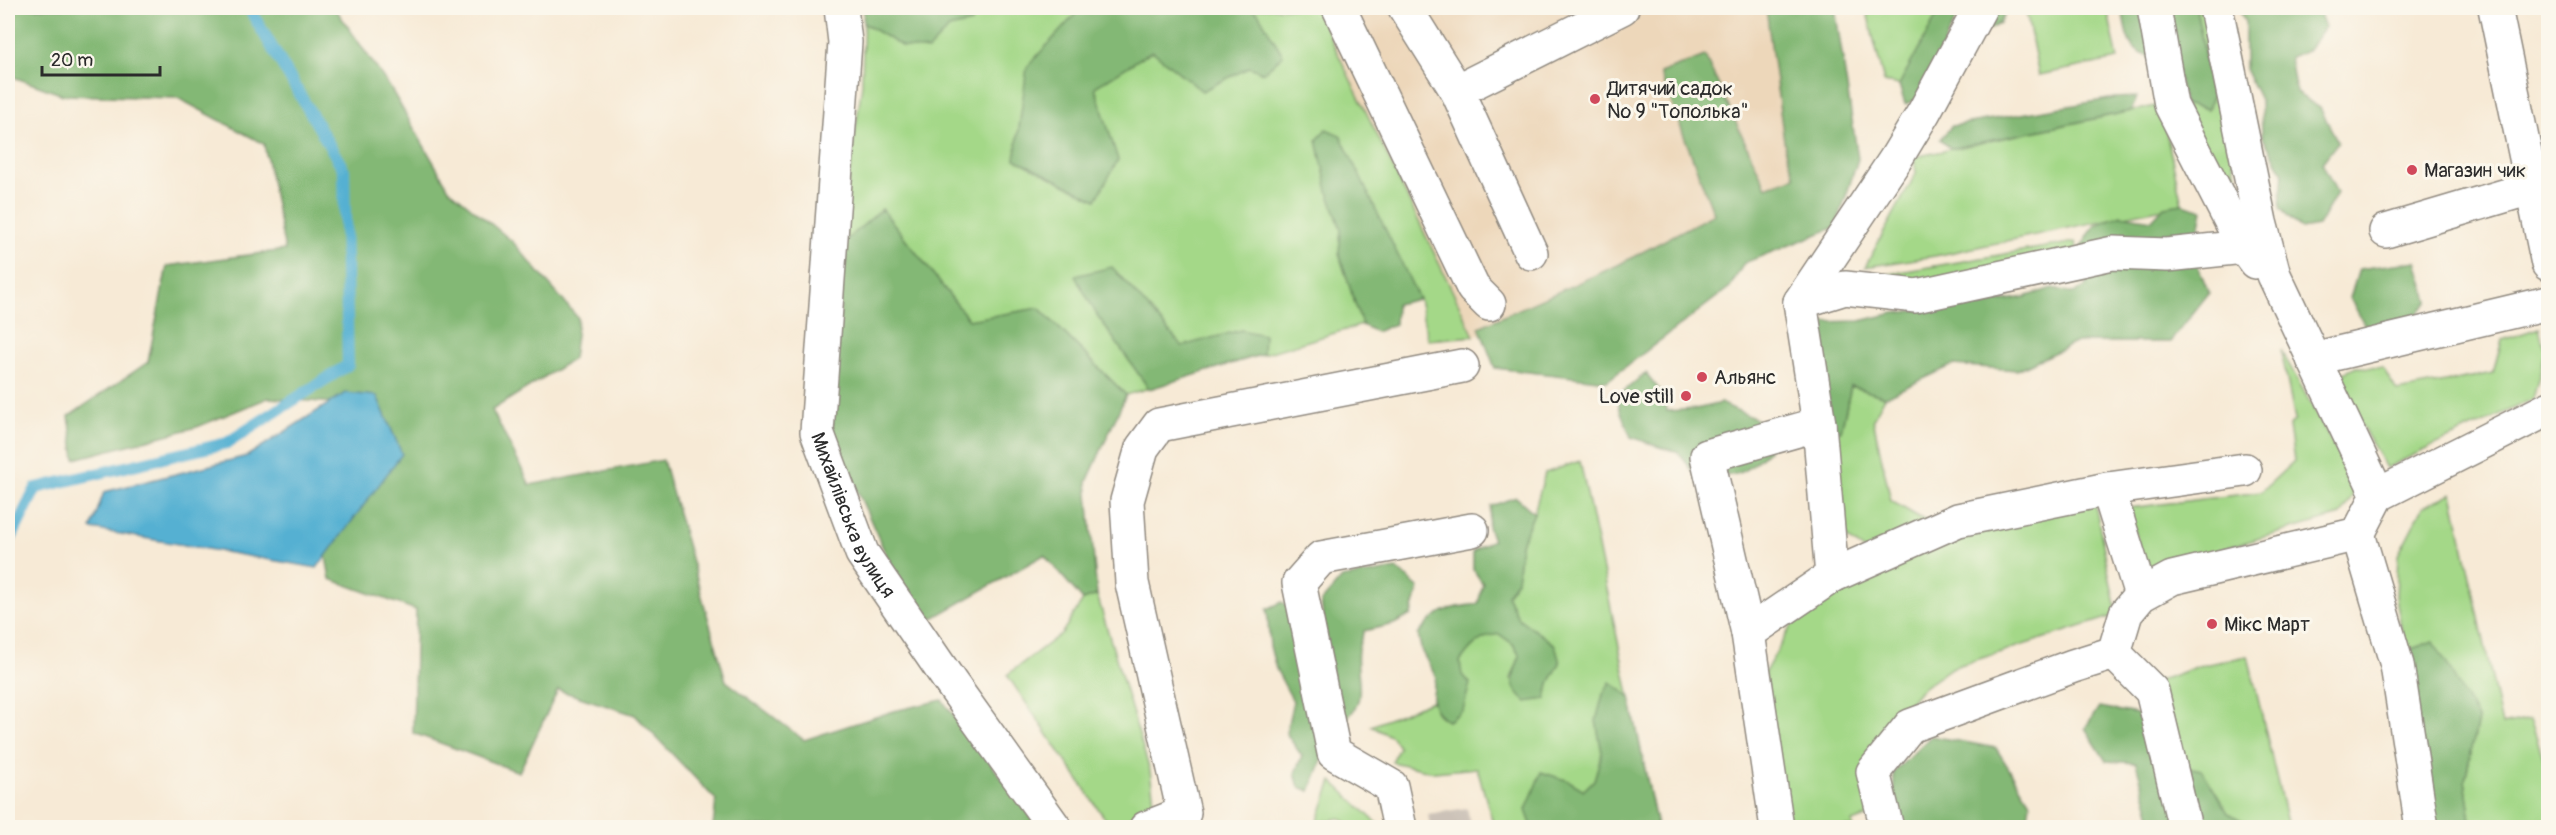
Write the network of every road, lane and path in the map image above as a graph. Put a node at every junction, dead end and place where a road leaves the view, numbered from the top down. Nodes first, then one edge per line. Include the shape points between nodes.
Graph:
1 (841, 8) edge
2 (1339, 8) edge
3 (1404, 8) edge
4 (1622, 8) edge
5 (1980, 8) edge
6 (2154, 8) edge
7 (2216, 8) edge
8 (2495, 8) edge
9 (1457, 91) junction
10 (2531, 188) junction
11 (2386, 231) dead end
12 (2244, 247) junction
13 (1531, 253) dead end
14 (2548, 264) edge
15 (2274, 274) junction
16 (1800, 302) junction
17 (2548, 303) edge
18 (1489, 304) dead end
19 (2313, 359) junction
20 (1462, 366) dead end
21 (2548, 409) edge
22 (1819, 424) junction
23 (2245, 470) dead end
24 (2108, 489) junction
25 (2378, 495) junction
26 (1472, 530) dead end
27 (2358, 534) junction
28 (1832, 576) junction
29 (2141, 595) junction
30 (1748, 633) junction
31 (2114, 653) junction
32 (1055, 828) edge
33 (1146, 828) edge
34 (1400, 828) edge
35 (1777, 828) edge
36 (1887, 828) edge
37 (2185, 828) edge
38 (2422, 828) edge

1 - 32 street, Михайлівська вулиця via 845,42 817,432 862,553
2 - 18 street via 1473,288
3 - 9 street
4 - 9 street
5 - 16 street via 1895,160
6 - 12 street via 2171,105
7 - 15 street
8 - 10 street
9 - 13 street
10 - 11 street
10 - 14 street
12 - 15 street via 2252,260
12 - 16 street via 2167,255 2113,253 1916,296 1845,288
15 - 19 street
16 - 22 street
17 - 19 street
19 - 25 street
20 - 33 street via 1159,425 1142,448 1127,501 1132,583 1184,813
21 - 25 street
22 - 28 street
22 - 30 street via 1707,456
23 - 24 street
24 - 28 street via 1958,520
24 - 29 street
25 - 27 street
26 - 34 street via 1321,558 1299,583 1334,753 1391,786
27 - 29 street via 2172,578
27 - 38 street via 2397,665
28 - 30 street
29 - 31 street via 2126,613
30 - 35 street
31 - 36 street via 1910,726 1873,772
31 - 37 street via 2152,692

